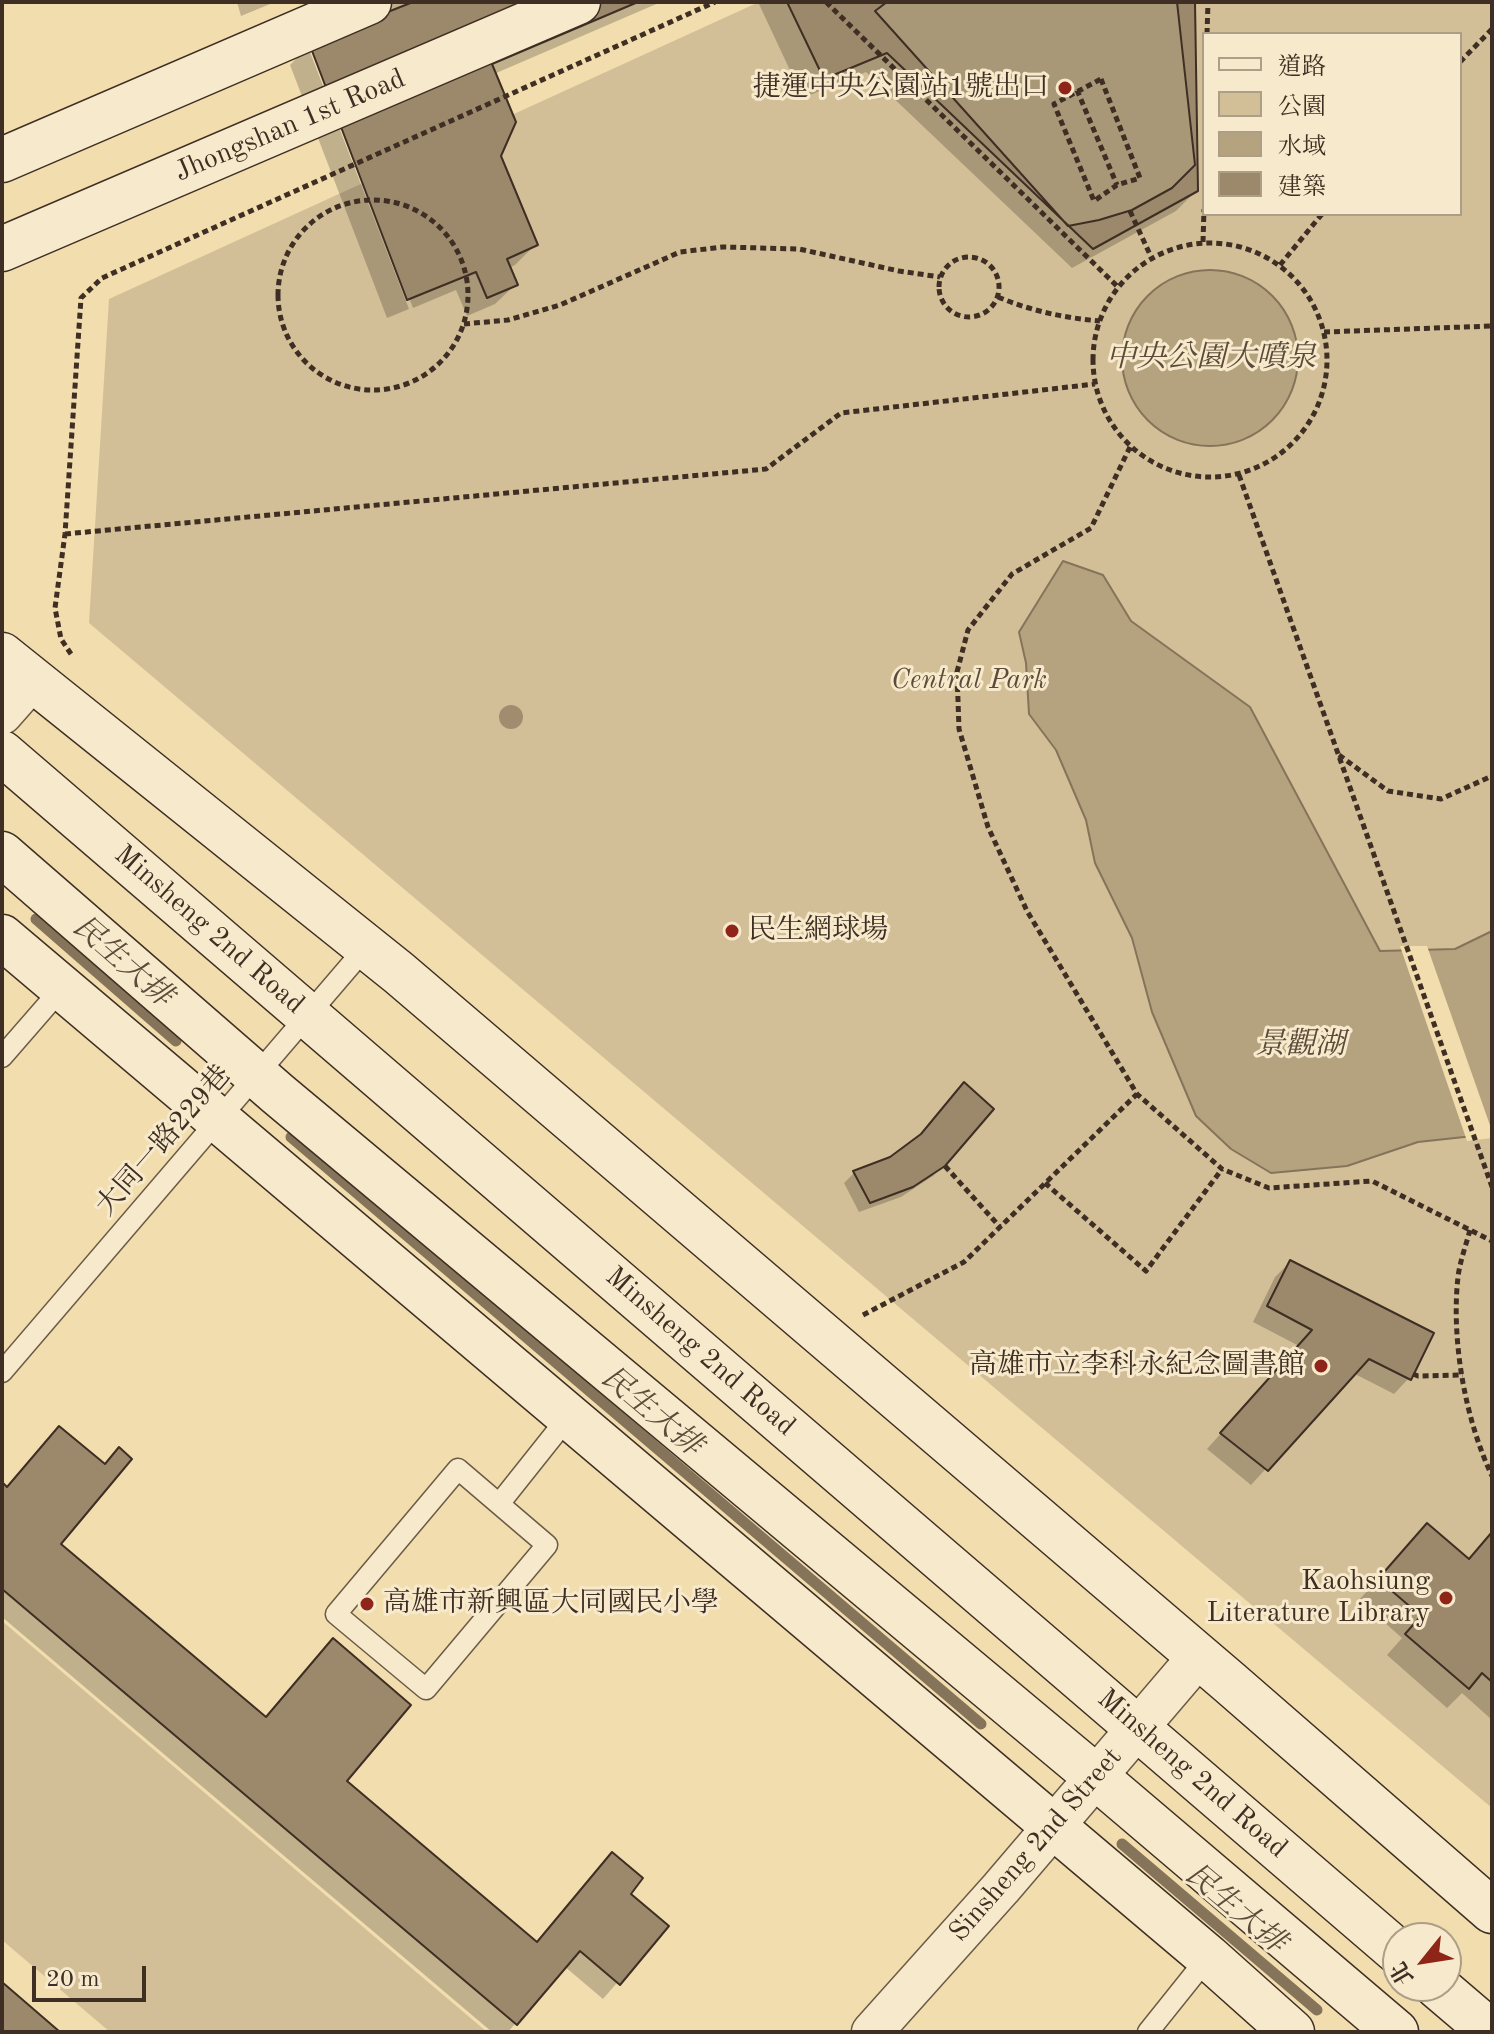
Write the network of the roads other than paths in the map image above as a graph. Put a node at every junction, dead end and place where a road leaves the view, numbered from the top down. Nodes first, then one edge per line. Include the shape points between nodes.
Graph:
1 (369, 2) edge
2 (578, 2) edge
3 (2, 160) edge
4 (2, 249) edge
5 (17, 667) edge
6 (2, 714) edge
7 (2, 753) edge
8 (2, 854) edge
9 (2, 937) edge
10 (367, 946) junction
11 (62, 988) junction
12 (308, 1016) junction
13 (2, 1057) edge
14 (258, 1076) junction
15 (220, 1121) junction
16 (2, 1372) edge
17 (569, 1416) junction
18 (499, 1504) junction
19 (1199, 1656) junction
20 (1138, 1727) junction
21 (1096, 1777) junction
22 (1054, 1826) junction
23 (1492, 1911) edge
24 (1382, 1938) edge
25 (1208, 1957) junction
26 (1456, 2002) edge
27 (872, 2032) edge
28 (1148, 2032) edge
29 (1292, 2032) edge
30 (1396, 2032) edge
31 (1491, 2032) edge

1 - 3 main road
2 - 4 main road, Jhongshan 1st Road
5 - 6 street
5 - 10 main road
7 - 12 main road, Minsheng 2nd Road
8 - 14 main road
9 - 11 main road
10 - 12 lane, 大同一路229巷
10 - 19 main road
11 - 13 lane
11 - 15 main road
12 - 14 lane, 大同一路229巷
12 - 20 main road, Minsheng 2nd Road
14 - 15 lane, 大同一路229巷
14 - 21 main road
15 - 16 lane, 大同一路229巷
15 - 17 main road
17 - 18 lane
17 - 22 main road
18 - 18 lane via 458,1469 336,1614 426,1689 547,1545
19 - 20 street, Sinsheng 2nd Street
19 - 23 main road
20 - 21 street, Sinsheng 2nd Street
20 - 24 main road, Minsheng 2nd Road
21 - 22 street, Sinsheng 2nd Street
21 - 30 main road
22 - 25 main road
22 - 27 street, Sinsheng 2nd Street
25 - 28 lane
25 - 29 main road
26 - 31 main road

